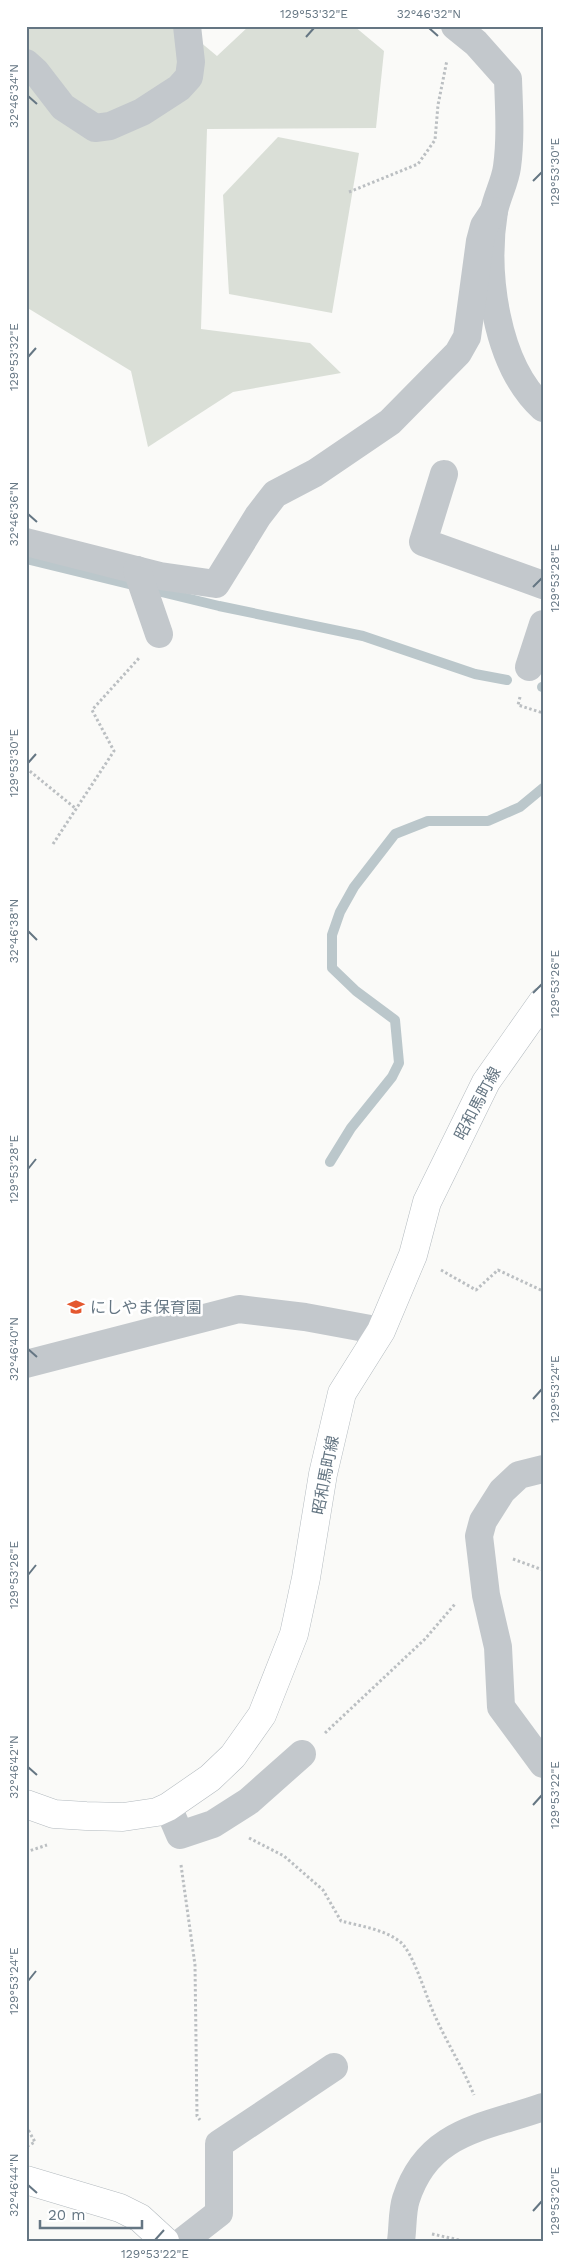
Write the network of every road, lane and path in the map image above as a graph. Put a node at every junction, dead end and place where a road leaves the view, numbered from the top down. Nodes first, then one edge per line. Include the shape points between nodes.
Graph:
1 (187, 26) edge
2 (455, 26) edge
3 (449, 52) dead end
4 (26, 62) edge
5 (349, 192) dead end
6 (494, 211) junction
7 (540, 393) edge
8 (444, 474) dead end
9 (26, 542) edge
10 (137, 570) junction
11 (543, 585) edge
12 (543, 624) edge
13 (159, 634) joint
14 (529, 667) dead end
15 (26, 768) edge
16 (75, 808) junction
17 (53, 844) dead end
18 (543, 1001) edge
19 (413, 1255) junction
20 (543, 1291) edge
21 (381, 1331) junction
22 (26, 1364) edge
23 (543, 1469) edge
24 (483, 1571) junction
25 (302, 1754) joint
26 (543, 1764) edge
27 (26, 1804) edge
28 (168, 1807) junction
29 (214, 1824) junction
30 (180, 1835) junction
31 (334, 2067) dead end
32 (543, 2107) edge
33 (26, 2126) edge
34 (486, 2126) junction
35 (219, 2144) junction
36 (26, 2147) edge
37 (26, 2180) edge
38 (166, 2239) edge
39 (401, 2241) edge

1 - 4 street via 190,78 142,112 110,126 95,128 63,107
2 - 6 street via 476,43 508,79 507,168
3 - 5 path via 438,105 435,140 418,164
6 - 7 street via 491,289 517,378
6 - 10 street via 484,226 480,241 467,337 458,354 390,422 315,473 275,494 216,584
8 - 11 street via 423,542
9 - 10 street
10 - 13 street
12 - 14 street
13 - 16 path via 92,710 114,751
15 - 16 path
16 - 17 path
18 - 19 main road, 昭和馬町線 via 486,1082 427,1202
19 - 20 path via 476,1290 498,1270
19 - 21 main road, 昭和馬町線
21 - 22 street via 239,1309
21 - 28 main road, 昭和馬町線 via 342,1393 323,1474 294,1634 262,1715 233,1756 210,1778
23 - 24 street via 519,1476 502,1492 483,1521 479,1536
24 - 25 path via 425,1639
24 - 26 street via 498,1647 501,1707
25 - 29 street via 249,1801
27 - 28 main road, 昭和馬町線 via 54,1814 123,1817
28 - 30 street
29 - 30 street
29 - 34 path via 284,1856 323,1890 341,1921 378,1930 401,1942 419,1974 434,2016 463,2068
30 - 35 path via 179,1851 195,1965 197,2116
31 - 35 street
32 - 34 street
33 - 36 path via 35,2142
34 - 39 street via 461,2134 437,2148 416,2175 406,2200
35 - 38 street via 219,2213
37 - 38 main road via 120,2208 140,2218

